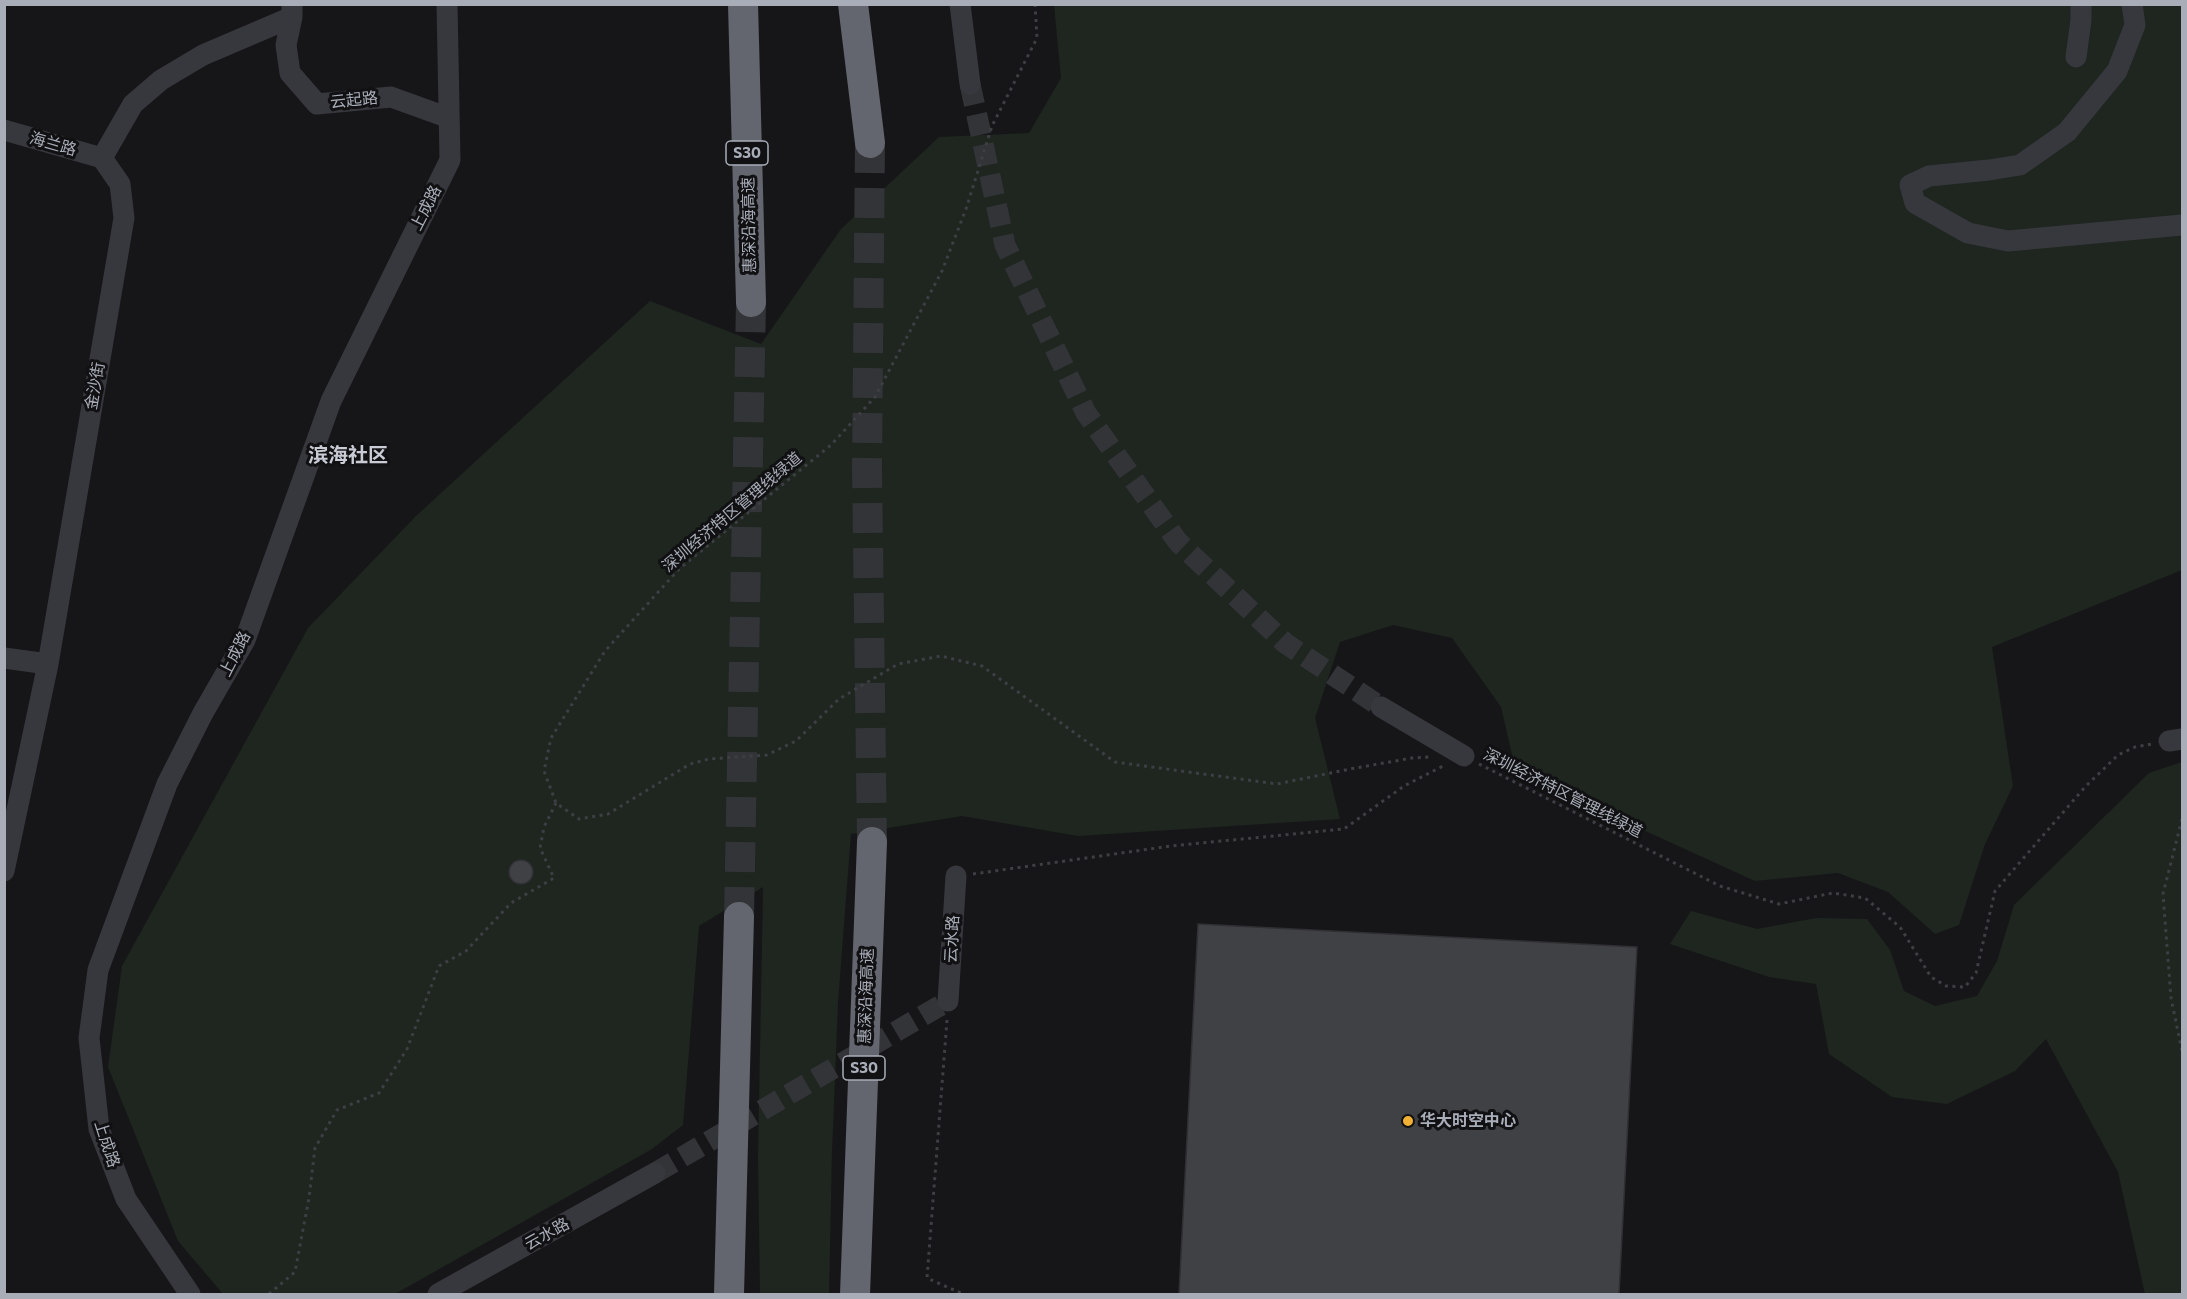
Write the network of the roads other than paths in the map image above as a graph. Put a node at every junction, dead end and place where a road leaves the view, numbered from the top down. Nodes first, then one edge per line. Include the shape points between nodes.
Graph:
1 (447, 4) edge
2 (743, 4) edge
3 (854, 4) edge
4 (2081, 4) edge
5 (2132, 4) edge
6 (962, 7) edge
7 (292, 11) edge
8 (2076, 57) dead end
9 (970, 84) tunnel mouth
10 (449, 118) junction
11 (4, 130) edge
12 (870, 143) tunnel mouth
13 (102, 158) junction
14 (2182, 225) edge
15 (751, 302) tunnel mouth
16 (4, 658) edge
17 (48, 664) junction
18 (1381, 707) tunnel mouth
19 (1464, 756) road end
20 (872, 842) tunnel mouth
21 (4, 871) edge
22 (956, 876) road end
23 (739, 917) tunnel mouth
24 (948, 1001) road end
25 (655, 1173) tunnel mouth
26 (190, 1294) edge
27 (438, 1294) edge
28 (729, 1294) edge
29 (855, 1294) edge

1 - 10 street, 上成路
2 - 15 highway, 惠深沿海高速 / S30
3 - 12 highway
4 - 8 street
5 - 14 street via 2135,25 2117,71 2067,132 2020,165 1929,176 1910,185 1915,202 1924,208 1968,233 2008,241
6 - 9 street
7 - 10 street, 云起路 via 286,45 290,73 317,104 391,97
7 - 13 street via 161,80 133,104
10 - 26 street, 上成路 via 450,160 331,401 245,640 167,784 98,970 89,1038 99,1130 126,1199
11 - 13 street, 海兰路
13 - 17 street, 金沙街 via 120,184 124,218
16 - 17 street
17 - 21 street, 金沙街
18 - 19 street
20 - 29 highway, 惠深沿海高速 / S30
22 - 24 street, 云水路
23 - 28 highway
25 - 27 street, 云水路

